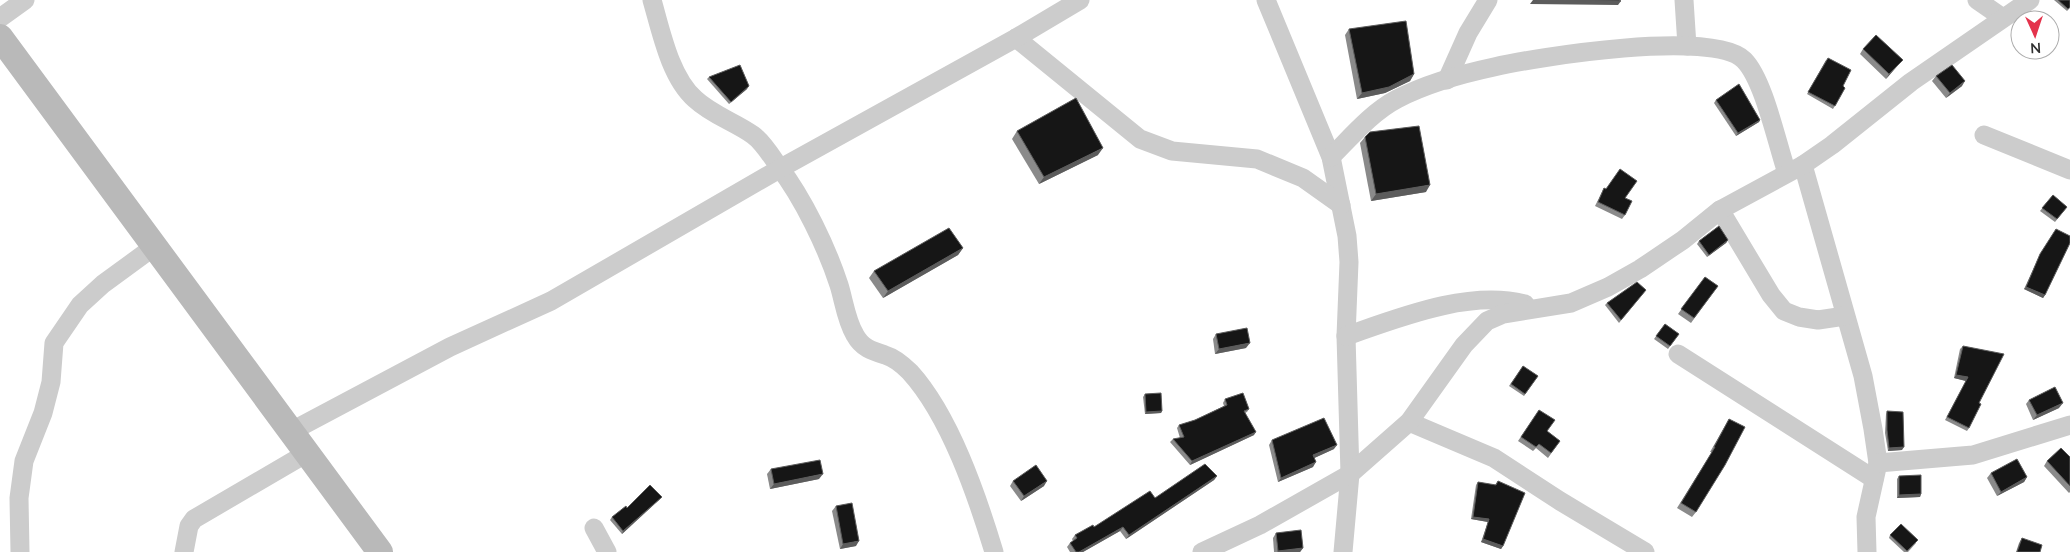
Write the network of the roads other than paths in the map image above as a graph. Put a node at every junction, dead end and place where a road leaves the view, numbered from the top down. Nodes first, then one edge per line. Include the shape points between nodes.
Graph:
1 (25, 0) edge
2 (652, 0) edge
3 (1080, 0) edge
4 (1266, 0) edge
5 (1488, 0) edge
6 (1684, 0) edge
7 (1977, 0) edge
8 (2030, 0) edge
9 (0, 18) edge
10 (2004, 18) junction
11 (0, 36) edge
12 (1016, 38) junction
13 (1688, 46) junction
14 (1447, 80) junction
15 (1984, 135) dead end
16 (1331, 157) junction
17 (780, 168) junction
18 (1795, 169) junction
19 (2070, 170) edge
20 (1341, 205) junction
21 (1720, 210) junction
22 (155, 246) junction
23 (1541, 308) junction
24 (1845, 316) junction
25 (1346, 336) junction
26 (1678, 354) dead end
27 (1409, 422) junction
28 (2070, 425) edge
29 (290, 432) junction
30 (307, 453) junction
31 (1876, 471) junction
32 (1350, 474) junction
33 (594, 528) dead end
34 (20, 552) edge
35 (184, 552) edge
36 (380, 552) edge
37 (607, 552) edge
38 (994, 552) edge
39 (1202, 552) edge
40 (1343, 552) edge
41 (1645, 552) edge
42 (1868, 552) edge

1 - 9 street
2 - 17 street via 679,80 687,91 711,111 755,136
3 - 12 street
4 - 16 street
5 - 14 street via 1468,33
6 - 13 street
7 - 10 street
8 - 10 street
10 - 18 street via 1911,82 1832,145
11 - 22 main road
12 - 17 street
12 - 20 street via 1140,139 1172,151 1257,159 1303,178
13 - 14 street via 1625,47 1564,54 1494,66
13 - 18 street via 1723,51 1743,59 1757,77
14 - 16 street via 1396,100 1378,112
15 - 19 street
16 - 20 street
17 - 29 street via 551,301 450,347
17 - 38 street via 823,246 856,337 869,350 886,355 910,372 945,426 968,478
18 - 21 street
18 - 24 street
20 - 25 street via 1349,262
21 - 23 street via 1640,269 1571,303
21 - 24 street via 1784,311 1818,320
22 - 29 main road
22 - 34 street via 92,294 54,343 50,390 24,461 19,498
23 - 25 street via 1515,301 1452,305 1404,316
23 - 27 street via 1503,314 1487,321 1464,345
24 - 31 street via 1864,376
25 - 32 street
26 - 31 street
27 - 32 street
27 - 41 street via 1494,458
28 - 31 street via 1973,455
29 - 30 main road
30 - 35 street via 194,519 189,526
30 - 36 main road
31 - 42 street via 1866,517
32 - 39 street via 1260,525
32 - 40 street
33 - 37 street

